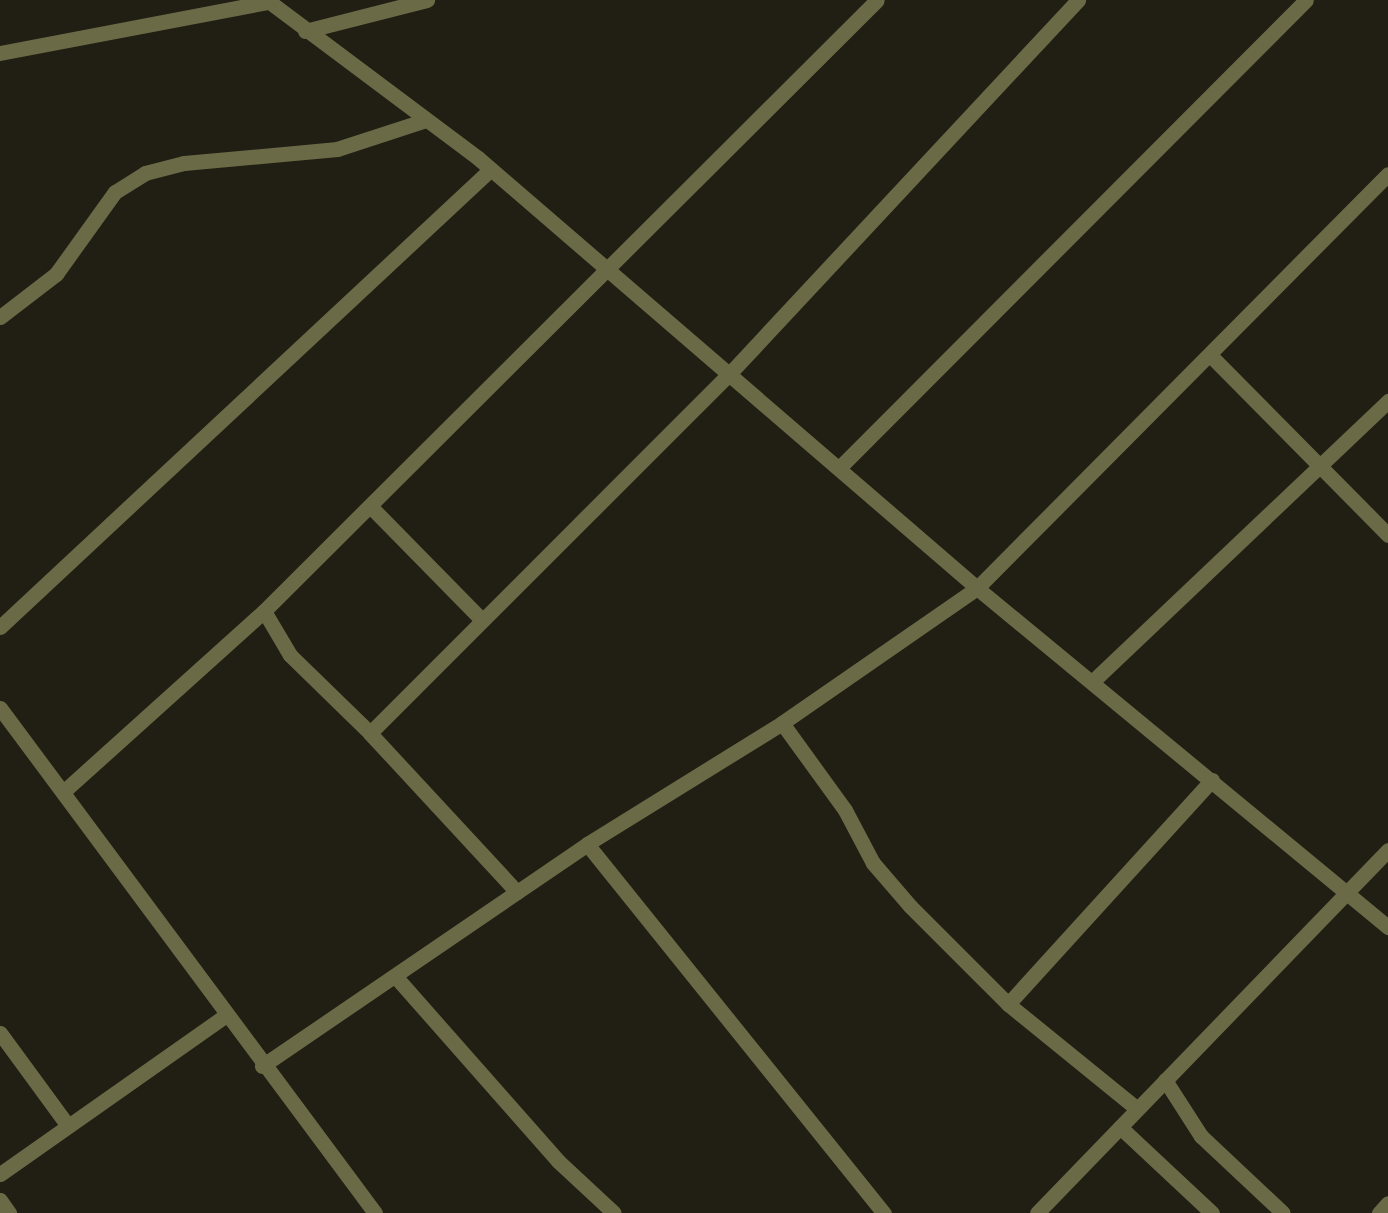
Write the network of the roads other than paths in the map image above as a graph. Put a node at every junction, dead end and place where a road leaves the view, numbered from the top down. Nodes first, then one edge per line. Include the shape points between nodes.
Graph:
1 (427, 0) edge
2 (878, 0) edge
3 (1078, 0) edge
4 (1306, 0) edge
5 (268, 1) edge
6 (305, 31) junction
7 (0, 53) edge
8 (426, 120) junction
9 (491, 169) junction
10 (1388, 174) edge
11 (610, 269) junction
12 (0, 317) edge
13 (1211, 356) junction
14 (731, 372) junction
15 (1388, 400) edge
16 (841, 466) junction
17 (1321, 466) junction
18 (371, 507) junction
19 (1388, 535) edge
20 (977, 588) junction
21 (264, 611) junction
22 (482, 620) junction
23 (0, 627) edge
24 (1093, 681) junction
25 (0, 708) edge
26 (782, 723) junction
27 (370, 733) junction
28 (1212, 780) junction
29 (63, 792) junction
30 (587, 844) junction
31 (1388, 850) edge
32 (517, 892) junction
33 (1346, 893) junction
34 (1388, 927) edge
35 (395, 976) junction
36 (1008, 1004) junction
37 (225, 1016) junction
38 (0, 1033) edge
39 (262, 1066) junction
40 (1165, 1080) junction
41 (1137, 1109) junction
42 (68, 1126) junction
43 (1120, 1127) junction
44 (0, 1174) edge
45 (0, 1200) edge
46 (1388, 1203) edge
47 (9, 1213) edge
48 (375, 1213) edge
49 (614, 1213) edge
50 (884, 1213) edge
51 (1037, 1213) edge
52 (1212, 1213) edge
53 (1283, 1213) edge
54 (1379, 1213) edge

1 - 6 street
2 - 11 street
3 - 14 street
4 - 16 street
5 - 6 street
5 - 7 street
6 - 8 street
8 - 9 street
8 - 12 street via 337,149 184,163 145,173 115,192 56,274
9 - 11 street
9 - 23 street
10 - 13 street
11 - 14 street
11 - 18 street
13 - 17 street
13 - 20 street
14 - 16 street
14 - 22 street
15 - 17 street
16 - 20 street
17 - 19 street
17 - 24 street
18 - 21 street
18 - 22 street
20 - 24 street
20 - 26 street
21 - 27 street via 290,655
21 - 29 street
22 - 27 street
24 - 28 street
25 - 29 street
26 - 30 street
26 - 36 street via 845,810 873,863
27 - 32 street
28 - 33 street
28 - 36 street
29 - 37 street
30 - 32 street
30 - 50 street
31 - 33 street
32 - 35 street
33 - 34 street
33 - 40 street
35 - 39 street
35 - 49 street via 550,1152
36 - 41 street
37 - 39 street
37 - 42 street
38 - 42 street
39 - 48 street
40 - 41 street
40 - 53 street via 1201,1136
41 - 43 street
42 - 44 street
43 - 51 street
43 - 52 street
45 - 47 street
46 - 54 street

